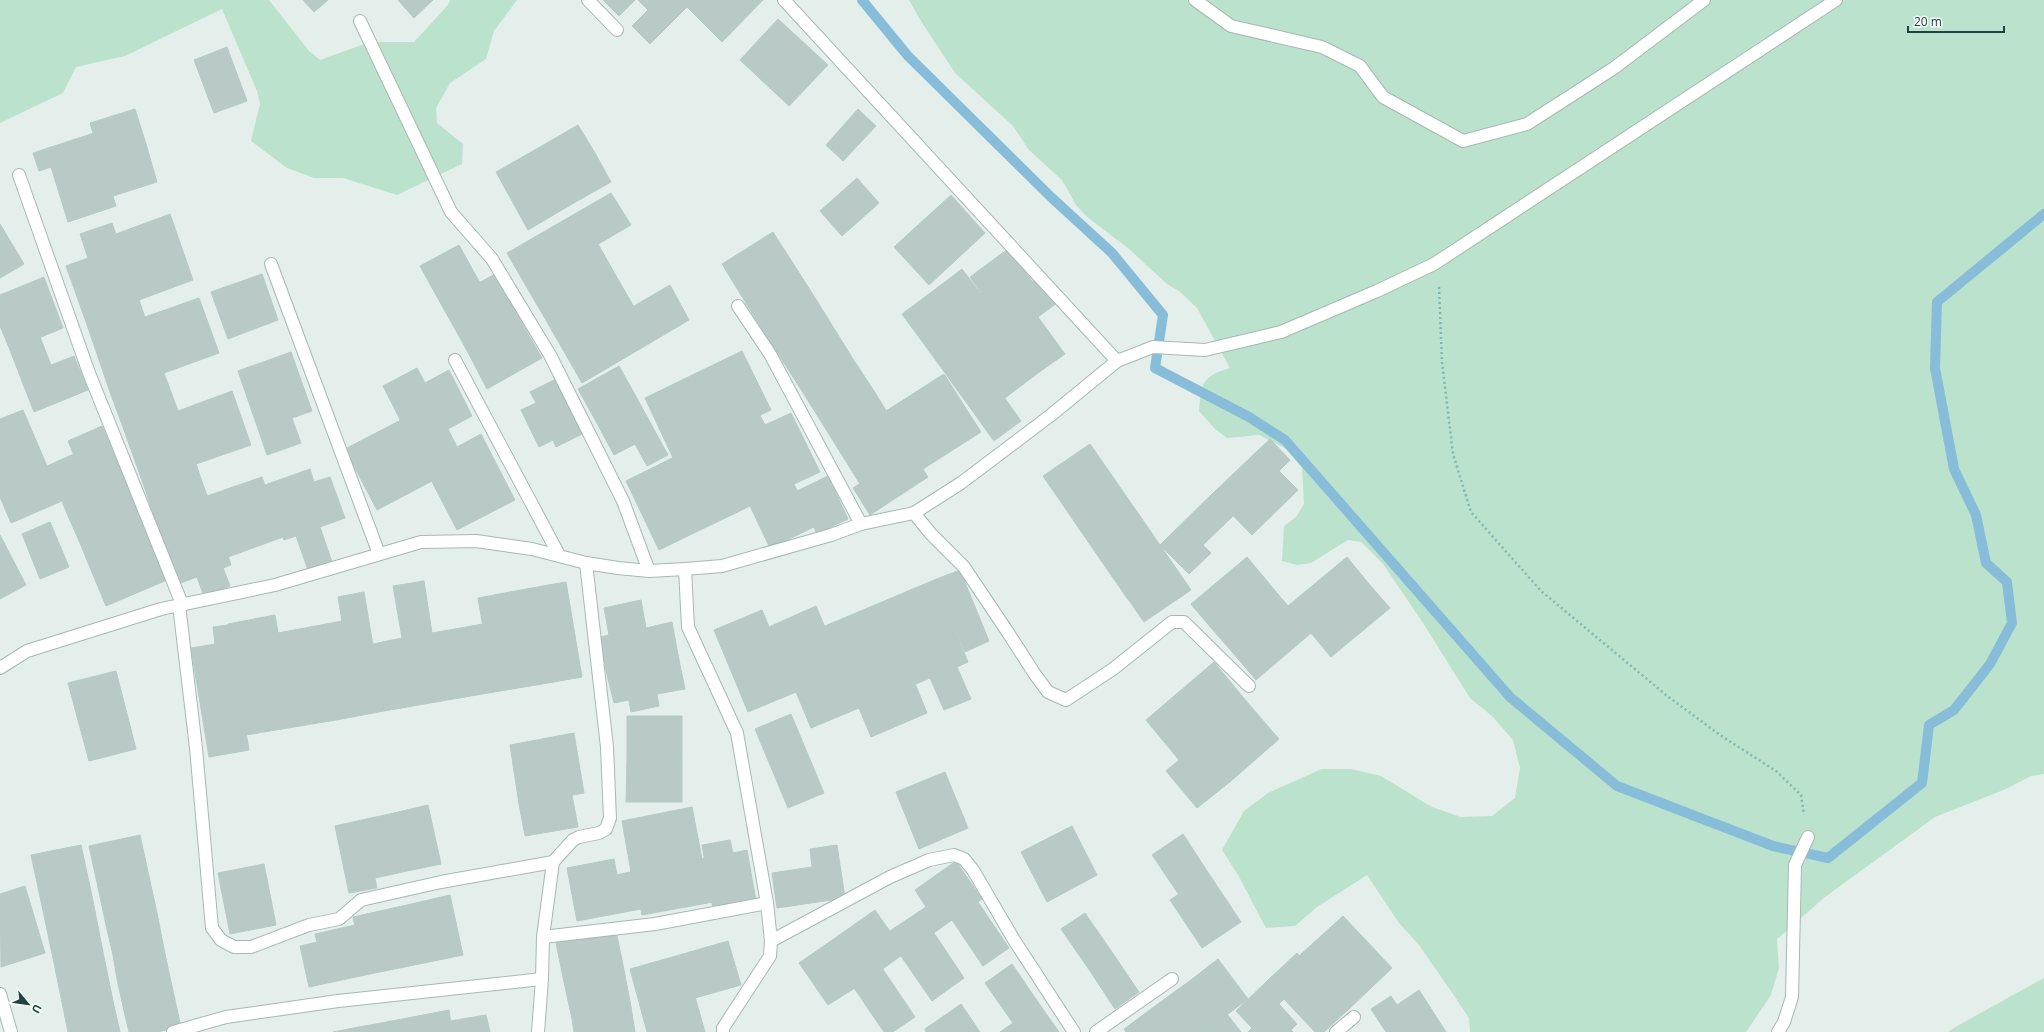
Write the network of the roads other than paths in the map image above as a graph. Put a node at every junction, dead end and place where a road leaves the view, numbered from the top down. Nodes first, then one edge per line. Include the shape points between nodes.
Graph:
1 (588, 0) edge
2 (784, 0) edge
3 (1195, 0) edge
4 (1704, 0) edge
5 (1836, 0) edge
6 (360, 21) dead end
7 (617, 30) dead end
8 (19, 175) dead end
9 (271, 264) dead end
10 (738, 306) dead end
11 (456, 360) dead end
12 (1117, 361) junction
13 (914, 513) junction
14 (860, 524) junction
15 (379, 554) junction
16 (558, 555) junction
17 (586, 563) junction
18 (649, 570) junction
19 (685, 570) junction
20 (180, 605) junction
21 (0, 668) edge
22 (1249, 686) dead end
23 (1808, 837) road end
24 (553, 862) junction
25 (767, 903) junction
26 (543, 937) junction
27 (772, 941) junction
28 (542, 979) junction
29 (1172, 979) dead end
30 (0, 994) edge
31 (1354, 1017) dead end
32 (11, 1032) edge
33 (173, 1032) edge
34 (538, 1032) edge
35 (723, 1032) edge
36 (1074, 1032) edge
37 (1096, 1032) edge
38 (1336, 1032) edge
39 (1778, 1032) edge

1 - 7 street
2 - 12 street
3 - 4 street via 1231,26 1322,47 1360,66 1383,97 1463,141 1527,124 1614,68
5 - 12 street via 1434,264 1281,332 1198,350 1153,347
6 - 18 street via 452,212 492,260 550,355 623,501
8 - 20 street via 89,373
9 - 15 street
10 - 14 street via 770,354
11 - 16 street
12 - 13 street via 961,483
13 - 14 street
13 - 22 street via 964,567 1048,692 1066,700 1114,669 1172,622 1184,622
14 - 19 street via 831,535 722,566
15 - 16 street via 421,542 476,541
15 - 20 street via 275,586
16 - 17 street
17 - 18 street
17 - 24 street via 607,747 610,818 606,830 573,840
18 - 19 street
19 - 25 street via 688,628 737,733
20 - 21 street via 27,651
20 - 24 street via 212,928 221,940 234,947 251,947 309,925 339,920 362,900 441,882
23 - 39 street via 1796,865 1792,997
24 - 26 street
25 - 26 street via 655,924
25 - 27 street
26 - 28 street
27 - 35 street via 770,956 723,1028
27 - 36 street via 896,874 929,860 954,855 964,859 973,870 1014,940
28 - 33 street via 338,1001 226,1017
28 - 34 street
29 - 37 street
30 - 32 street
31 - 38 street

